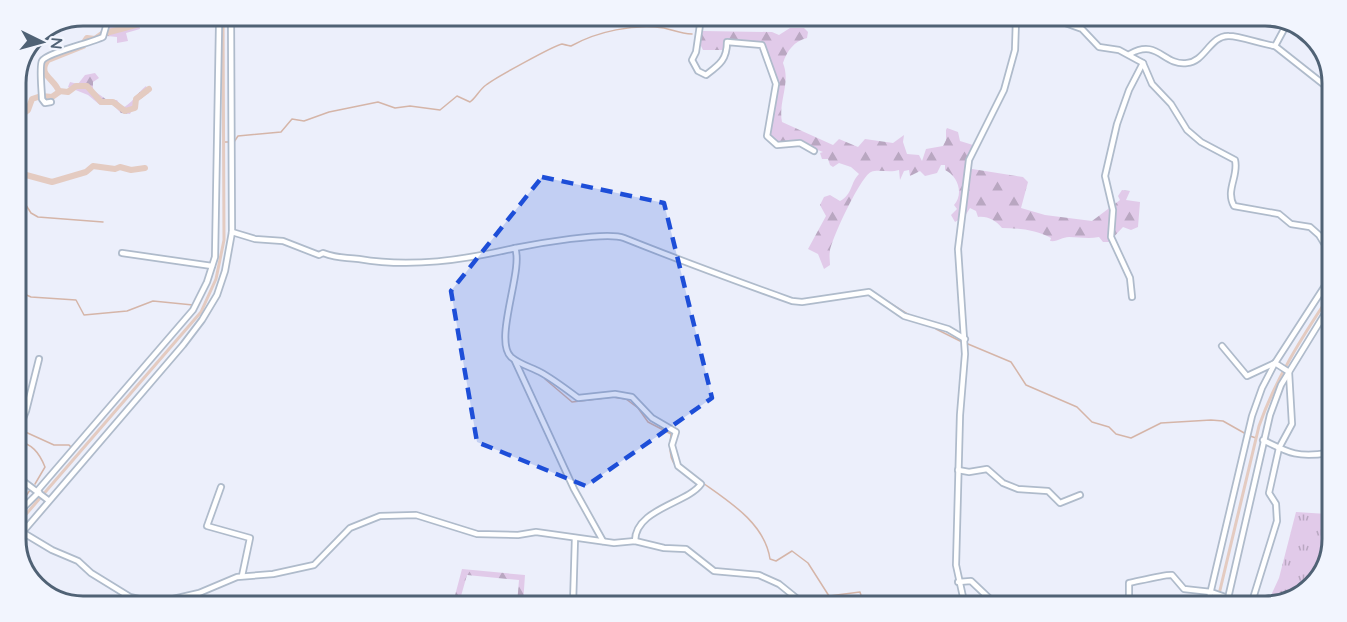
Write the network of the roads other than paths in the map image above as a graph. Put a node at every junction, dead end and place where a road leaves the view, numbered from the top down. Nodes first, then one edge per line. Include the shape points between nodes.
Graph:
1 (106, 26) edge
2 (219, 26) edge
3 (231, 26) edge
4 (700, 26) edge
5 (1016, 26) edge
6 (1074, 26) edge
7 (1284, 29) edge
8 (1275, 46) junction
9 (1130, 54) junction
10 (1143, 63) junction
11 (1321, 83) edge
12 (51, 102) dead end
13 (814, 151) dead end
14 (232, 232) junction
15 (1321, 239) edge
16 (515, 248) junction
17 (122, 253) dead end
18 (212, 266) junction
19 (1321, 292) edge
20 (1132, 297) dead end
21 (1322, 318) edge
22 (965, 339) junction
23 (1222, 346) dead end
24 (39, 359) dead end
25 (515, 359) junction
26 (1276, 364) junction
27 (1287, 371) junction
28 (26, 404) edge
29 (1263, 440) junction
30 (1279, 448) junction
31 (1322, 454) edge
32 (958, 470) junction
33 (26, 483) edge
34 (220, 487) dead end
35 (42, 495) junction
36 (1080, 495) dead end
37 (26, 505) edge
38 (26, 525) edge
39 (26, 534) edge
40 (575, 538) junction
41 (603, 541) junction
42 (635, 541) junction
43 (242, 576) junction
44 (958, 582) junction
45 (1211, 593) junction
46 (128, 596) edge
47 (186, 596) edge
48 (573, 596) edge
49 (794, 596) edge
50 (962, 596) edge
51 (987, 596) edge
52 (1129, 596) edge
53 (1210, 596) edge
54 (1222, 596) edge
55 (1226, 596) edge
56 (1254, 596) edge

1 - 12 street via 104,34 78,48 44,59 40,65 42,97 45,103
2 - 18 street via 216,234
3 - 14 street
4 - 13 street via 692,60 705,75 718,69 727,53 727,42 762,45 776,84 767,136 777,146 801,143
5 - 22 street via 1015,50 1004,90 969,160 958,249
6 - 9 street via 1099,46
7 - 8 street
8 - 9 street via 1229,36 1220,38 1195,61 1186,64 1151,48
8 - 11 street
9 - 10 street
10 - 15 street via 1152,84 1171,104 1187,130 1235,160 1231,190 1234,206 1279,214 1291,224 1310,227
10 - 20 street via 1117,124 1105,176 1113,210 1111,237 1130,278
14 - 16 street via 283,242 340,260 374,263 450,260
14 - 35 street via 225,271 202,320
16 - 22 street via 567,239 625,238 792,301 869,292 904,316 948,329
16 - 25 street via 517,263 509,297 507,341 507,351
17 - 18 street
18 - 35 street via 193,310
19 - 26 street
21 - 27 street
22 - 32 street
23 - 26 street via 1247,376
24 - 28 street
25 - 41 street via 574,489
25 - 42 street via 578,398 615,394 632,397 652,418 676,432 674,457 678,466 700,486 638,527
26 - 27 street
26 - 45 street via 1252,416
27 - 29 street
27 - 30 street via 1293,415
29 - 30 street
29 - 55 street
30 - 31 street via 1305,457
30 - 56 street via 1269,493 1276,504 1276,522
32 - 36 street via 987,469 1018,489 1048,491 1060,503
32 - 44 street
33 - 35 street
34 - 43 street via 207,526 250,538
35 - 37 street
35 - 38 street
39 - 46 street via 78,561
40 - 41 street
40 - 43 street via 536,532 477,534 425,516 380,516 351,528 314,565
40 - 48 street
41 - 42 street
42 - 49 street via 686,549 714,572 759,575
43 - 47 street
44 - 50 street
44 - 51 street via 971,581
45 - 52 street via 1184,589 1172,575 1163,574 1149,581 1129,583
45 - 53 street
45 - 54 street

